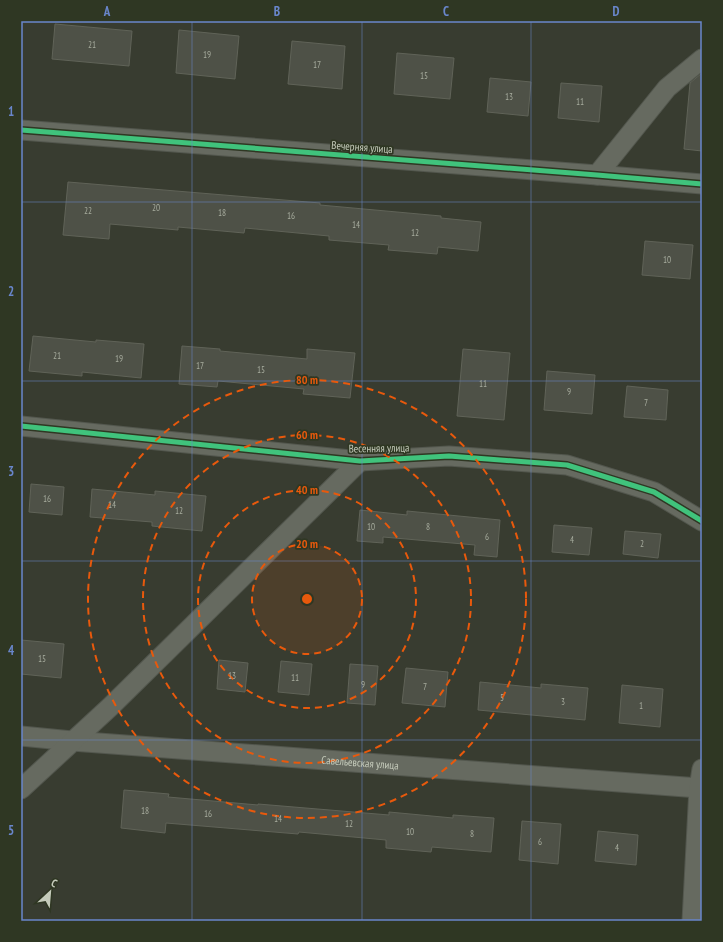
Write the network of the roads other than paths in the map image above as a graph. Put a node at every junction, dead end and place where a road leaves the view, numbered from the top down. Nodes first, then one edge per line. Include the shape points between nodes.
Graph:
1 (702, 59) edge
2 (21, 130) edge
3 (597, 175) junction
4 (702, 184) edge
5 (21, 426) edge
6 (360, 461) junction
7 (702, 521) edge
8 (21, 736) edge
9 (72, 741) junction
10 (702, 769) edge
11 (699, 788) junction
12 (21, 789) edge
13 (692, 921) edge

1 - 3 street via 667,88
2 - 3 street, Вечерняя улица
3 - 4 street, Вечерняя улица
5 - 6 street, Весенняя улица
6 - 7 street, Весенняя улица via 449,456 567,465 654,492
6 - 9 street
8 - 9 street, Савельевская улица
9 - 11 street, Савельевская улица
9 - 12 street
10 - 11 street
11 - 13 street

